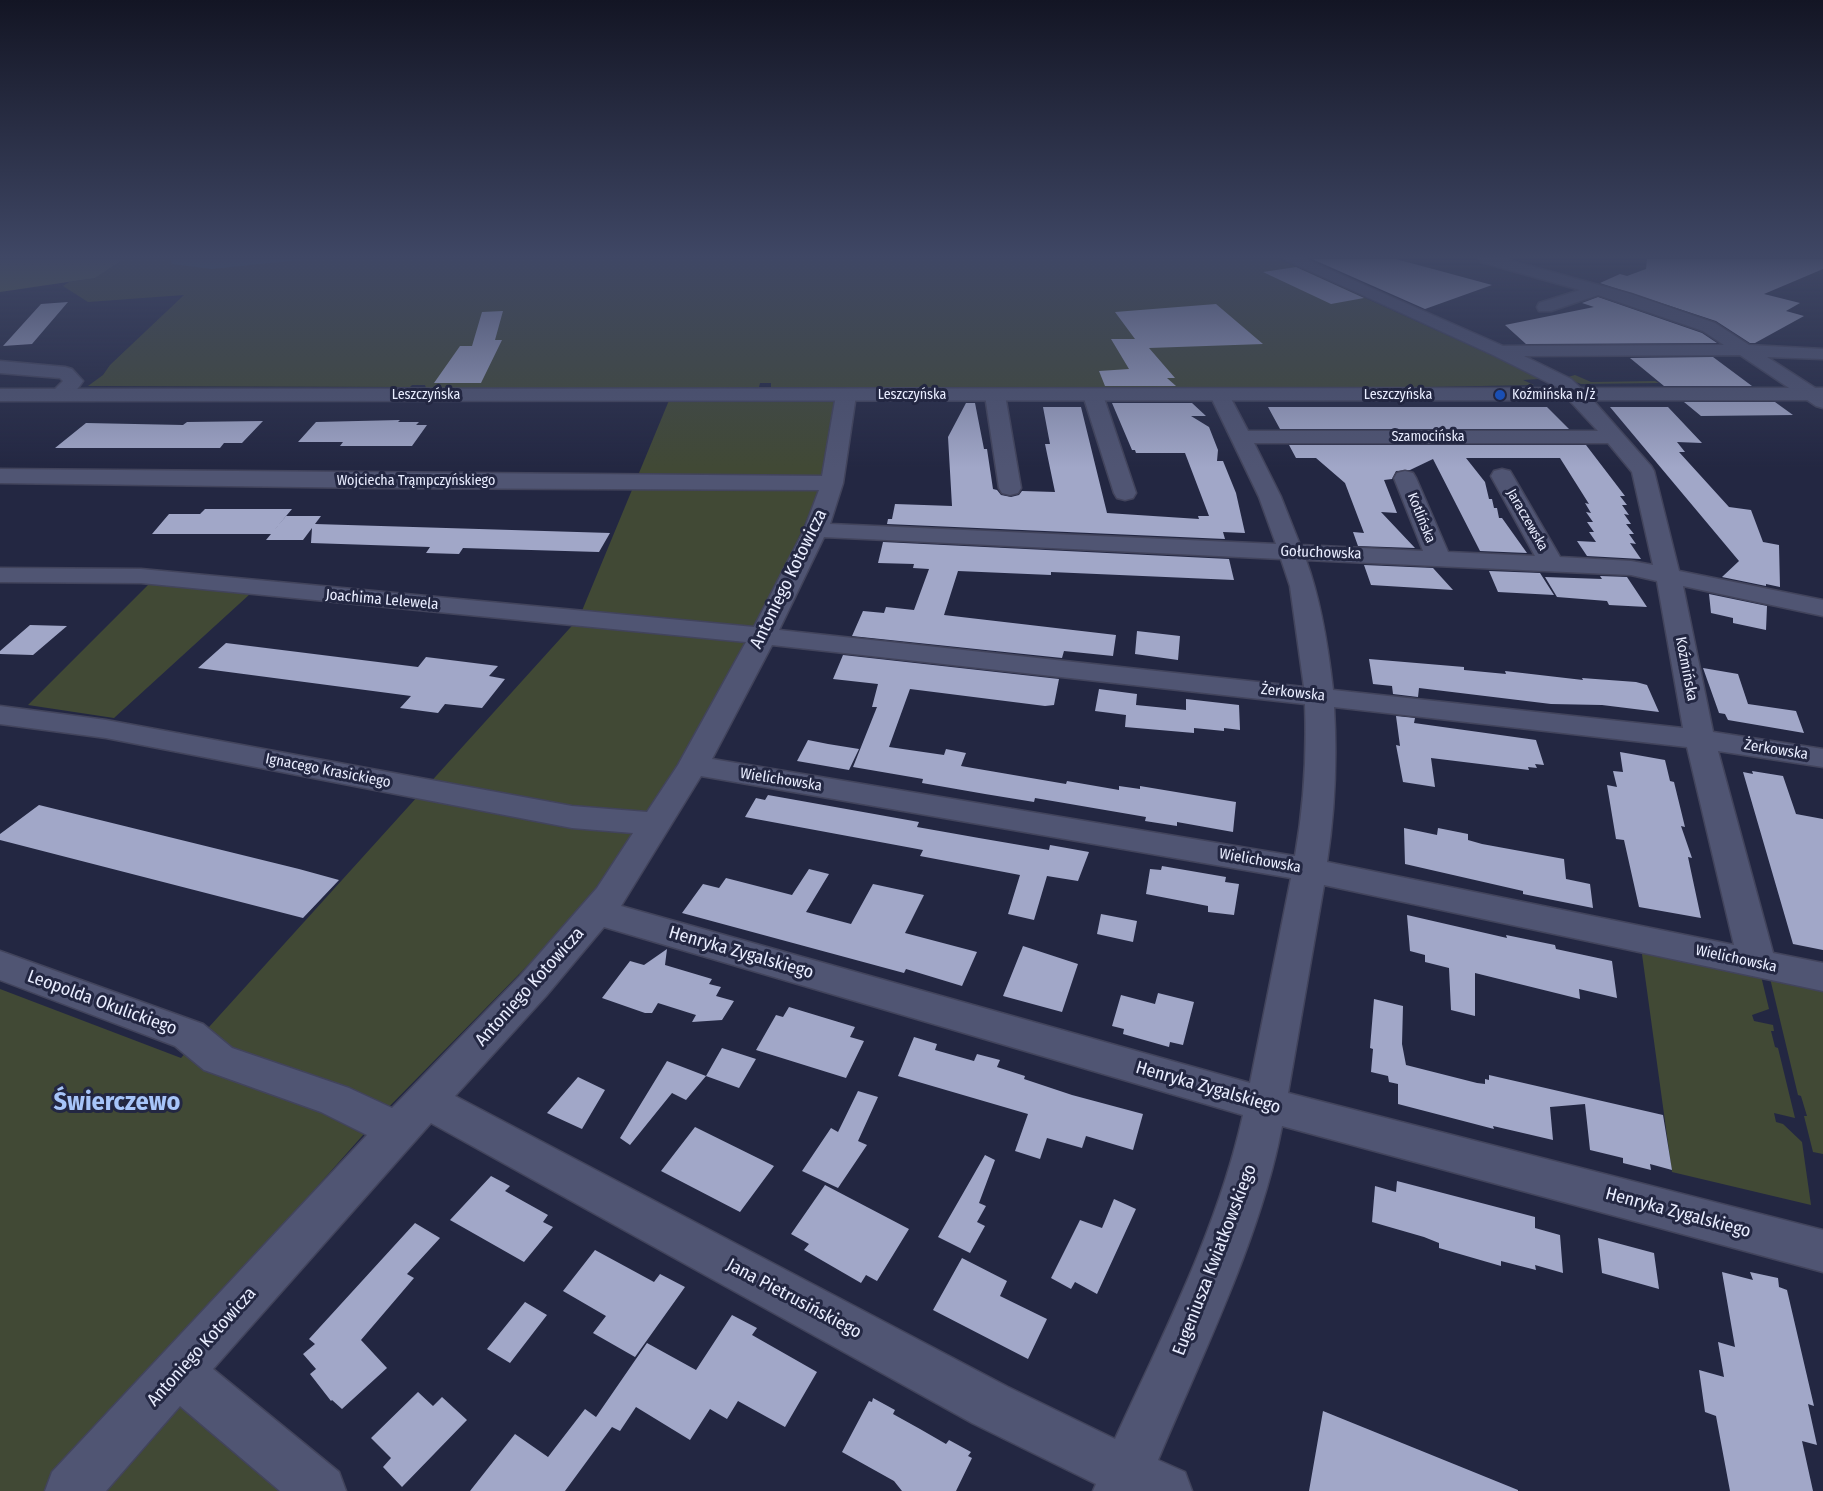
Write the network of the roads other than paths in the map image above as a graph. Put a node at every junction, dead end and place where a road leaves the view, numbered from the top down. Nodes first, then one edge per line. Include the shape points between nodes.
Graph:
1 (1448, 329) edge
2 (1712, 329) edge
3 (1499, 351) junction
4 (1749, 351) junction
5 (1823, 354) edge
6 (0, 367) edge
7 (0, 395) edge
8 (59, 395) junction
9 (846, 395) junction
10 (995, 395) junction
11 (1093, 395) junction
12 (1220, 395) junction
13 (1577, 395) junction
14 (1819, 397) edge
15 (1242, 437) junction
16 (1613, 437) junction
17 (0, 476) edge
18 (1502, 476) dead end
19 (1405, 478) dead end
20 (832, 483) junction
21 (1010, 488) dead end
22 (1125, 493) dead end
23 (816, 530) junction
24 (1291, 551) junction
25 (1438, 558) junction
26 (1551, 563) junction
27 (0, 574) edge
28 (1668, 575) junction
29 (1823, 608) edge
30 (763, 636) junction
31 (1319, 696) junction
32 (0, 715) edge
33 (1700, 739) junction
34 (1823, 758) edge
35 (693, 765) junction
36 (657, 824) junction
37 (1310, 870) junction
38 (597, 912) junction
39 (1757, 963) junction
40 (0, 965) edge
41 (1823, 977) edge
42 (1267, 1105) junction
43 (412, 1115) junction
44 (1823, 1251) edge
45 (180, 1374) junction
46 (1138, 1485) edge
47 (71, 1491) edge
48 (320, 1491) edge

1 - 3 street, Koźmińska
2 - 4 street
3 - 4 street
3 - 13 street, Koźmińska via 1564,383
4 - 5 street
4 - 14 street
6 - 8 street via 65,373 74,381
7 - 8 street, Leszczyńska
8 - 9 street, Leszczyńska
9 - 10 street, Leszczyńska
9 - 20 street, Antoniego Kotowicza
10 - 11 street, Leszczyńska
10 - 21 street
11 - 12 street, Leszczyńska
11 - 22 street
12 - 13 street, Leszczyńska
12 - 15 street, Eugeniusza Kwiatkowskiego
13 - 14 street, Leszczyńska
13 - 16 street, Koźmińska
15 - 16 street, Szamocińska
15 - 24 street, Eugeniusza Kwiatkowskiego
16 - 28 street, Koźmińska via 1643,471
17 - 20 street, Wojciecha Trąmpczyńskiego
18 - 26 street, Jaraczewska
19 - 25 street, Kotlińska
20 - 23 street, Antoniego Kotowicza
23 - 24 street, Gołuchowska
23 - 30 street, Antoniego Kotowicza
24 - 25 street, Gołuchowska
24 - 31 street, Eugeniusza Kwiatkowskiego via 1303,586
25 - 26 street, Gołuchowska
26 - 28 street, Gołuchowska via 1631,568
27 - 30 street, Joachima Lelewela via 141,576
28 - 29 street, Gołuchowska
28 - 33 street, Koźmińska
30 - 31 street, Żerkowska
30 - 35 street, Antoniego Kotowicza
31 - 33 street, Żerkowska
31 - 37 street, Eugeniusza Kwiatkowskiego via 1322,758
32 - 36 street, Ignacego Krasickiego via 106,729 572,816
33 - 34 street, Żerkowska
33 - 39 street, Koźmińska
35 - 36 street, Antoniego Kotowicza
35 - 37 street, Wielichowska
36 - 38 street, Antoniego Kotowicza
37 - 39 street, Wielichowska
37 - 42 street, Eugeniusza Kwiatkowskiego
38 - 42 street, Henryka Zygalskiego
38 - 43 street, Antoniego Kotowicza
39 - 41 street, Wielichowska
40 - 43 street, Leopolda Okulickiego via 189,1035 218,1059 335,1100
42 - 44 street, Henryka Zygalskiego
42 - 46 street, Eugeniusza Kwiatkowskiego via 1254,1161
43 - 45 street, Antoniego Kotowicza
43 - 46 street, Jana Pietrusińskiego via 990,1406
45 - 47 street, Antoniego Kotowicza
45 - 48 street

